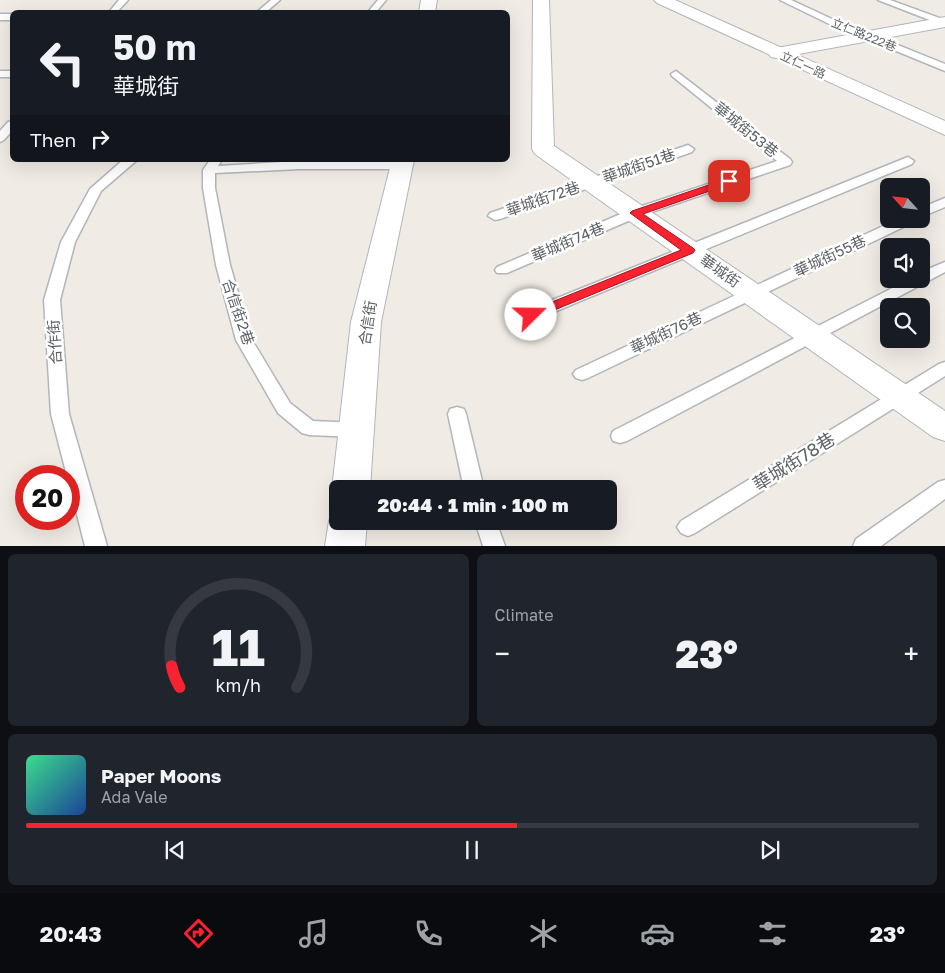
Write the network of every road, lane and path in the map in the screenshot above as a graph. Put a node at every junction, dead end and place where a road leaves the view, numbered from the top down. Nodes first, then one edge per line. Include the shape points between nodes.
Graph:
1 (124, 0) edge
2 (276, 0) edge
3 (382, 0) edge
4 (541, 0) edge
5 (662, 0) edge
6 (784, 0) edge
7 (882, 0) edge
8 (115, 10) edge
9 (264, 10) edge
10 (374, 10) edge
11 (944, 22) edge
12 (870, 37) junction
13 (777, 53) junction
14 (945, 68) edge
15 (676, 74) dead end
16 (10, 126) edge
17 (945, 129) edge
18 (0, 138) edge
19 (688, 149) dead end
20 (908, 161) dead end
21 (129, 162) edge
22 (403, 163) edge
23 (213, 165) edge
24 (591, 182) junction
25 (945, 202) edge
26 (930, 209) edge
27 (635, 213) junction
28 (495, 216) dead end
29 (890, 228) edge
30 (689, 250) junction
31 (945, 266) edge
32 (502, 270) dead end
33 (930, 274) edge
34 (904, 288) edge
35 (751, 293) junction
36 (531, 315) dead end
37 (812, 336) junction
38 (945, 368) edge
39 (582, 374) dead end
40 (900, 396) junction
41 (457, 414) dead end
42 (945, 428) edge
43 (357, 430) junction
44 (620, 436) dead end
45 (352, 480) edge
46 (471, 480) edge
47 (945, 488) edge
48 (688, 527) dead end
49 (347, 530) edge
50 (488, 530) edge
51 (96, 546) edge
52 (345, 546) edge
53 (494, 546) edge
54 (864, 546) edge

1 - 8 lane
2 - 9 lane
3 - 10 lane
4 - 24 street, 華城街 via 543,149
5 - 13 street, 立仁一路
6 - 12 lane, 立仁路222巷
7 - 11 lane
11 - 12 street
12 - 13 street
12 - 14 lane, 立仁路222巷
13 - 17 street, 立仁一路
15 - 27 lane, 華城街53巷 via 786,162
16 - 18 lane
19 - 24 lane, 華城街51巷
20 - 30 lane
21 - 51 lane, 合作街 via 96,189 68,242 52,300 60,414
22 - 23 lane
22 - 43 street, 合信街 via 366,322
23 - 43 lane, 合信街2巷 via 209,188 223,265 244,340 284,408 309,428
24 - 27 street, 華城街
24 - 28 lane, 華城街72巷
25 - 26 lane
27 - 30 street, 華城街
27 - 32 lane, 華城街74巷
29 - 35 lane, 華城街55巷
30 - 35 street, 華城街
30 - 36 lane
31 - 33 lane
34 - 37 lane
35 - 37 street, 華城街
35 - 39 lane, 華城街76巷
37 - 40 street, 華城街
37 - 44 lane
38 - 40 lane, 華城街78巷
40 - 42 street, 華城街
40 - 48 lane, 華城街78巷
41 - 46 lane
43 - 45 street, 合信街
47 - 54 lane
49 - 52 street
50 - 53 lane

